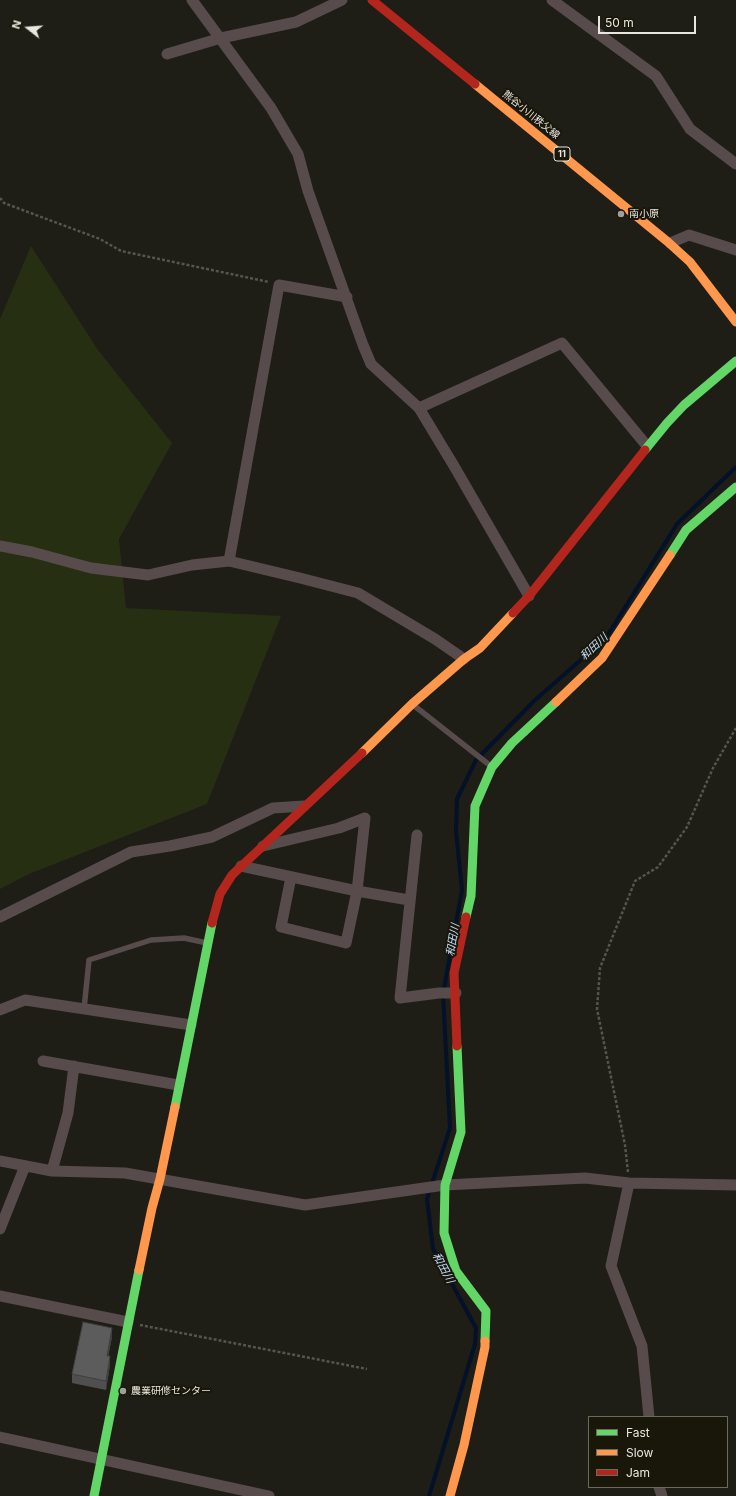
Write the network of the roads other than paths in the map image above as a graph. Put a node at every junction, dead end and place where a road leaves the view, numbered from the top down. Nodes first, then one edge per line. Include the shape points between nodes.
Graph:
1 (192, 0) edge
2 (342, 0) edge
3 (372, 0) edge
4 (552, 0) edge
5 (221, 38) junction
6 (167, 54) dead end
7 (736, 164) edge
8 (670, 243) junction
9 (736, 250) edge
10 (347, 297) junction
11 (736, 322) edge
12 (736, 361) edge
13 (419, 408) junction
14 (647, 446) junction
15 (736, 487) edge
16 (0, 546) edge
17 (229, 561) junction
18 (529, 596) junction
19 (464, 659) junction
20 (412, 704) junction
21 (492, 767) junction
22 (304, 806) junction
23 (417, 835) dead end
24 (263, 846) junction
25 (241, 866) junction
26 (291, 877) junction
27 (357, 891) junction
28 (409, 900) junction
29 (0, 917) edge
30 (208, 943) junction
31 (456, 993) junction
32 (84, 1009) junction
33 (0, 1010) edge
34 (191, 1025) junction
35 (43, 1061) dead end
36 (74, 1066) junction
37 (178, 1085) junction
38 (0, 1161) edge
39 (25, 1166) junction
40 (52, 1171) junction
41 (160, 1179) junction
42 (629, 1183) junction
43 (444, 1184) junction
44 (736, 1185) edge
45 (0, 1229) edge
46 (0, 1296) edge
47 (128, 1322) junction
48 (649, 1416) edge
49 (0, 1437) edge
50 (101, 1459) junction
51 (94, 1496) edge
52 (270, 1496) edge
53 (450, 1496) edge

1 - 5 street
2 - 5 street via 296,22
3 - 8 street, 熊谷小川秩父線 / 11
4 - 7 street via 656,76 690,129
5 - 6 street
5 - 10 street via 271,108 298,154 308,191
8 - 9 street via 689,235
8 - 11 street, 熊谷小川秩父線 / 11 via 690,262
10 - 13 street via 371,364
10 - 17 street via 279,285
12 - 14 street via 684,405
13 - 14 street via 562,343
13 - 18 street
14 - 18 street
15 - 21 street via 686,530 602,658 512,743
16 - 17 street via 91,568 148,576 192,565
17 - 19 street via 358,593
18 - 19 street via 480,648
19 - 20 street
20 - 21 lane
20 - 22 street
21 - 31 street via 475,806 471,896 454,973
22 - 24 street
22 - 29 street via 273,808 212,837 131,852
23 - 28 street
24 - 25 street
24 - 27 street via 339,828 365,818
25 - 26 street
25 - 30 street via 220,894
26 - 27 street
26 - 27 street via 281,928 346,943
27 - 28 street
28 - 31 street via 400,998
30 - 32 lane via 184,938 151,940 89,960
30 - 34 street
31 - 43 street via 461,1132
32 - 33 street via 25,1000
32 - 34 street
34 - 37 street
35 - 36 street
36 - 37 street
36 - 40 street via 68,1113
37 - 41 street
38 - 39 street
39 - 40 street
39 - 45 street
40 - 41 street via 125,1173
41 - 43 street via 305,1205
41 - 47 street
42 - 43 street via 585,1178
42 - 44 street
42 - 48 street via 611,1266 642,1346
43 - 53 street via 444,1233 456,1271 486,1311 486,1347
46 - 47 street
47 - 50 street
49 - 50 street
50 - 51 street
50 - 52 street

